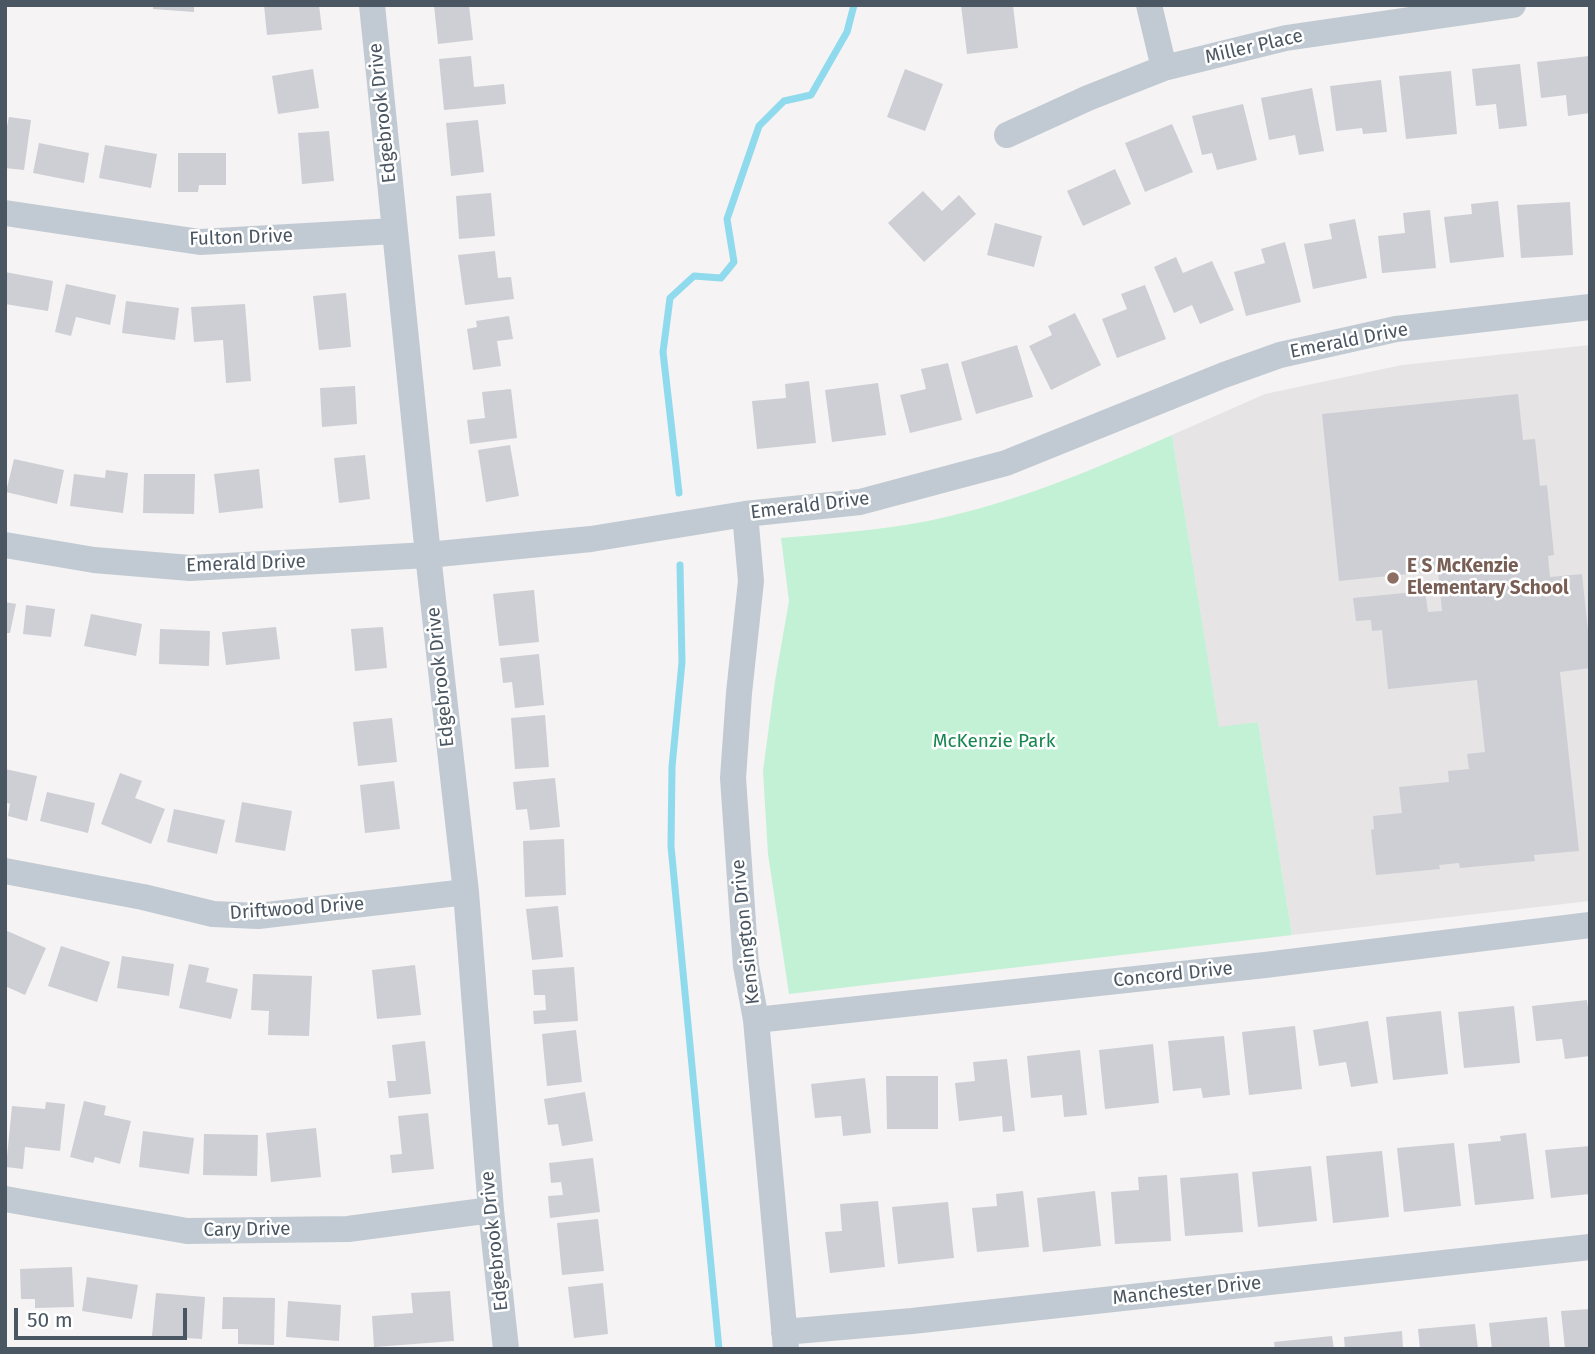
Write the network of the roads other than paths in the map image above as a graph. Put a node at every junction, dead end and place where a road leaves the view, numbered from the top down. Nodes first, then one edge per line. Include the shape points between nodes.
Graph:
1 (372, 5) edge
2 (1149, 5) edge
3 (1513, 5) edge
4 (1164, 68) junction
5 (1007, 135) dead end
6 (5, 213) edge
7 (394, 231) junction
8 (1590, 307) edge
9 (745, 514) junction
10 (5, 545) edge
11 (428, 555) junction
12 (5, 871) edge
13 (466, 892) junction
14 (1590, 925) edge
15 (756, 1020) junction
16 (5, 1199) edge
17 (491, 1210) junction
18 (1590, 1247) edge
19 (785, 1340) edge
20 (506, 1349) edge

1 - 7 street, Edgebrook Drive
2 - 4 street
3 - 4 street, Miller Place via 1286,38
4 - 5 street, Miller Place
6 - 7 street, Fulton Drive via 200,242
7 - 11 street, Edgebrook Drive
8 - 9 street, Emerald Drive via 1396,330 1280,355 1006,463 860,502
9 - 11 street, Emerald Drive via 591,539
9 - 15 street, Kensington Drive via 751,581 733,778 746,966
10 - 11 street, Emerald Drive via 94,560 190,568
11 - 13 street, Edgebrook Drive
12 - 13 street, Driftwood Drive via 213,914 258,916
13 - 17 street, Edgebrook Drive
14 - 15 street, Concord Drive
15 - 19 street, Kensington Drive
16 - 17 street, Cary Drive via 187,1231 348,1229
17 - 20 street, Edgebrook Drive
18 - 19 street, Manchester Drive via 912,1321

